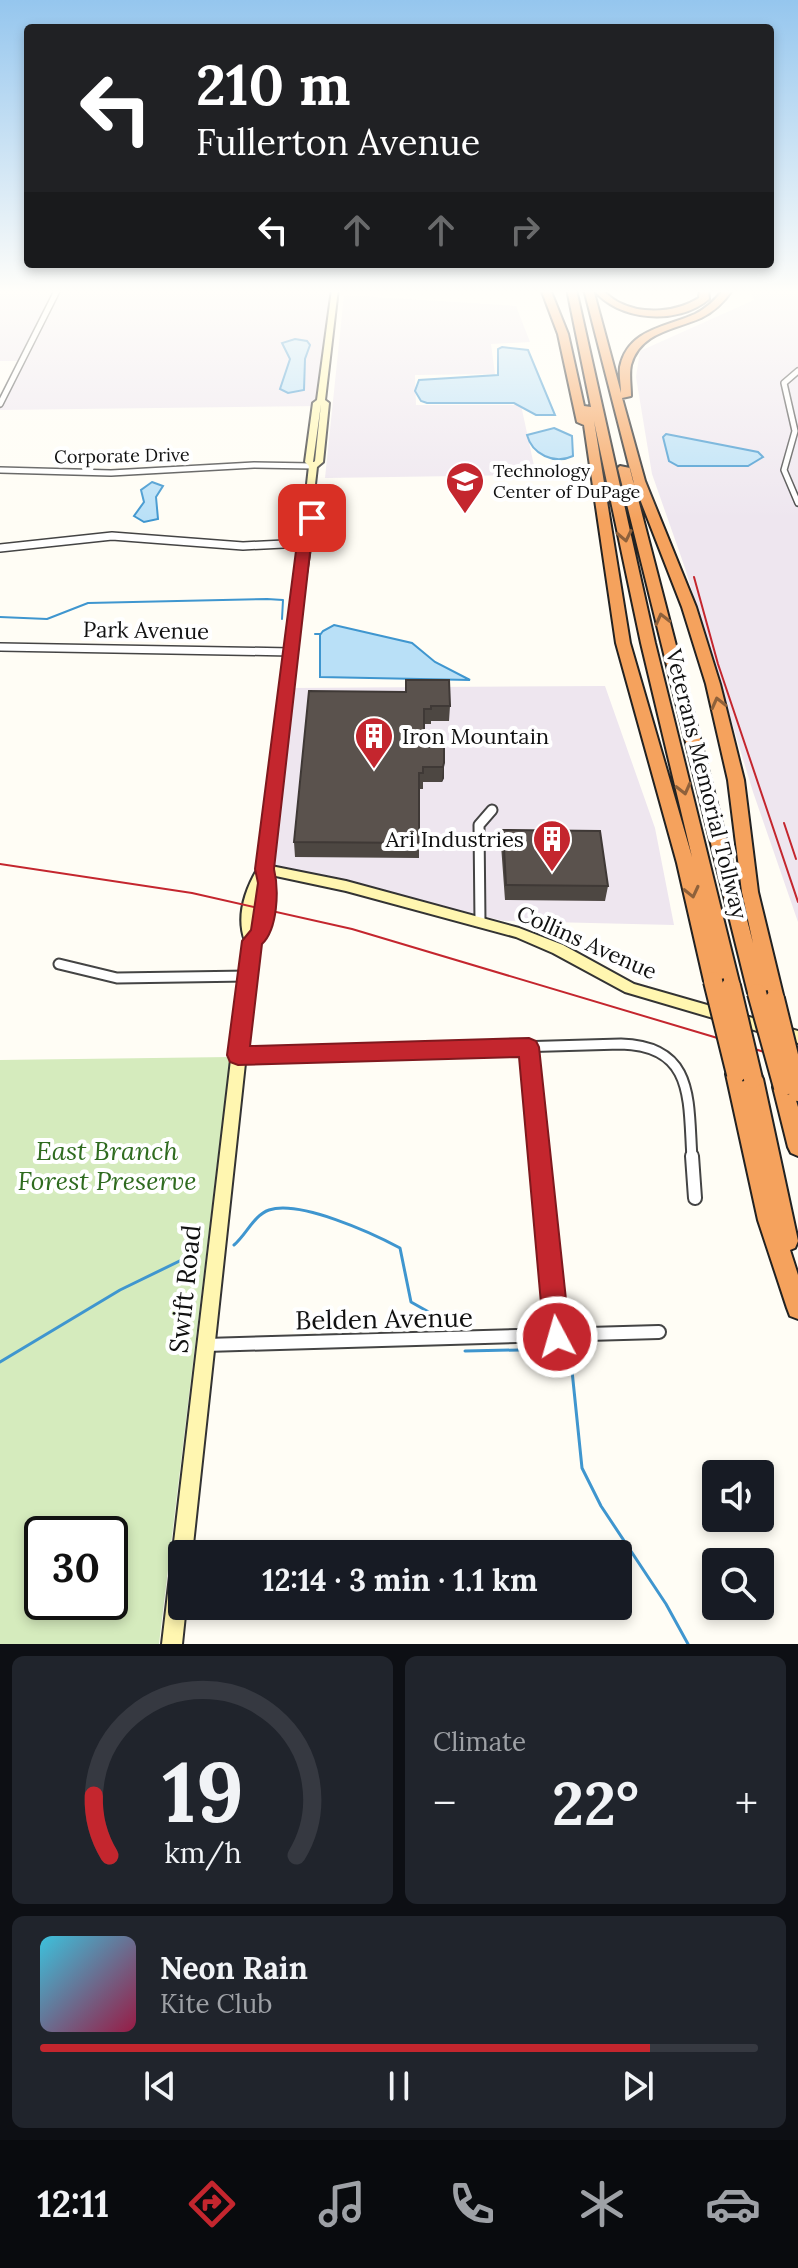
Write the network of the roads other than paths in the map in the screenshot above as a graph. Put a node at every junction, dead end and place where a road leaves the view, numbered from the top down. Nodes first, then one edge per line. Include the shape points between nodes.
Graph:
1 (20, 366) edge
2 (325, 366) edge
3 (571, 366) edge
4 (583, 366) edge
5 (587, 366) edge
6 (601, 366) edge
7 (608, 366) edge
8 (624, 366) edge
9 (798, 371) edge
10 (0, 387) edge
11 (9, 387) junction
12 (0, 404) edge
13 (313, 466) junction
14 (596, 468) junction
15 (0, 470) edge
16 (639, 481) junction
17 (798, 503) edge
18 (304, 543) junction
19 (0, 548) edge
20 (0, 647) edge
21 (291, 652) junction
22 (492, 810) dead end
23 (264, 869) junction
24 (480, 922) junction
25 (59, 964) dead end
26 (248, 976) junction
27 (722, 983) junction
28 (766, 996) junction
29 (798, 1037) edge
30 (529, 1047) junction
31 (238, 1055) junction
32 (744, 1076) junction
33 (793, 1090) edge
34 (798, 1147) edge
35 (695, 1198) dead end
36 (798, 1291) edge
37 (798, 1308) edge
38 (659, 1332) dead end
39 (557, 1337) junction
40 (205, 1345) junction
41 (172, 1644) edge

1 - 11 street
2 - 13 street, Swift Road via 319,462
3 - 14 highway
4 - 14 highway
5 -> 27 highway, Veterans Memorial Tollway
28 -> 6 highway, Veterans Memorial Tollway
7 - 16 highway
8 - 16 highway
9 - 17 street via 784,385 795,431 784,466
10 - 11 street
11 - 12 street
13 - 15 street, Corporate Drive via 111,473
13 - 18 street, Swift Road via 310,538
14 -> 27 highway via 623,643
28 -> 16 highway via 736,780 717,697 689,607
18 - 19 street via 112,536
18 - 21 street, Swift Road
20 - 21 street, Park Avenue
21 - 23 street, Swift Road
22 - 24 street via 479,825
23 - 24 street, Collins Avenue
23 - 26 street, Swift Road via 268,883
24 - 29 street, Collins Avenue via 542,942 630,988
25 - 26 street via 117,978
26 - 31 street, Swift Road
27 - 32 highway, Veterans Memorial Tollway, bridge
28 - 33 highway, bridge
30 - 31 street
30 - 35 street via 633,1044 669,1057 683,1073
30 - 39 street
31 - 40 street, Swift Road
32 - 36 highway, Veterans Memorial Tollway
32 - 37 highway via 769,1220
33 - 34 highway
38 - 39 street, Belden Avenue
39 - 40 street, Belden Avenue
40 - 41 street, Swift Road

